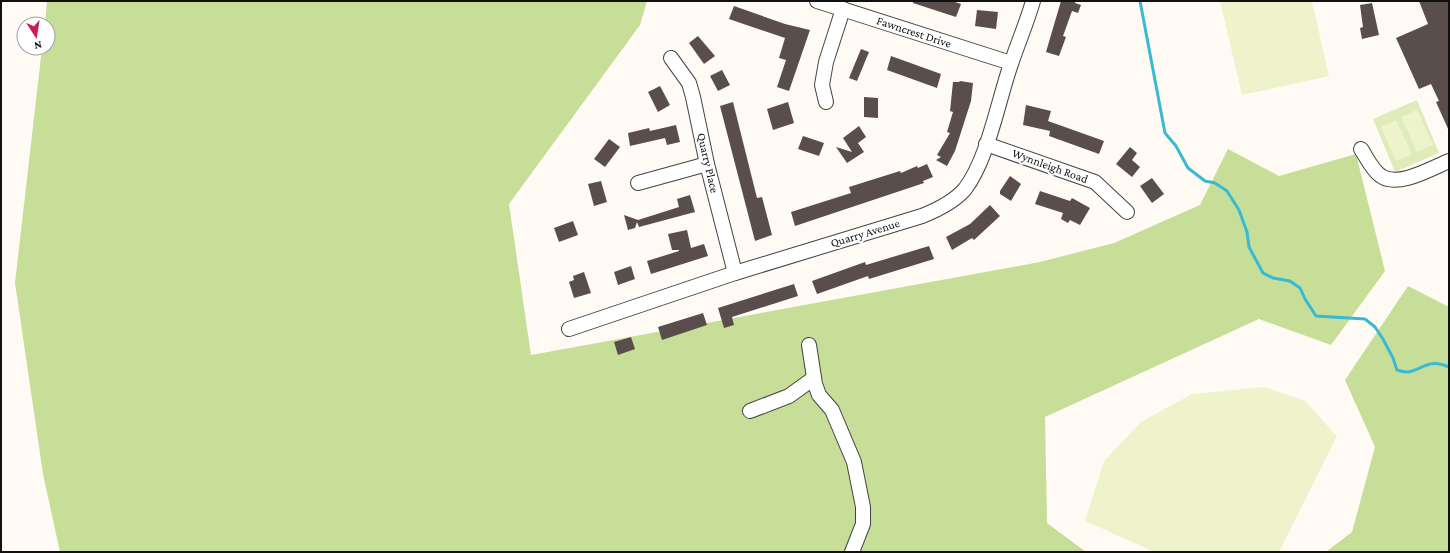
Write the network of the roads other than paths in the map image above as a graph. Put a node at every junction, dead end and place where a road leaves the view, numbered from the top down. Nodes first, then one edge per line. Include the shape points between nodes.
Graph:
1 (817, 1) edge
2 (1033, 1) edge
3 (844, 10) junction
4 (671, 58) dead end
5 (1011, 63) junction
6 (826, 102) dead end
7 (986, 144) junction
8 (1361, 149) dead end
9 (1449, 161) edge
10 (707, 164) junction
11 (638, 183) dead end
12 (1127, 212) dead end
13 (735, 273) junction
14 (569, 328) dead end
15 (809, 345) dead end
16 (814, 378) junction
17 (750, 411) dead end
18 (852, 552) edge

1 - 3 street, Fawncrest Drive
2 - 5 street, Quarry Avenue
3 - 5 street, Fawncrest Drive
3 - 6 street via 826,62 822,85
4 - 10 street, Quarry Place via 691,88
5 - 7 street, Quarry Avenue
7 - 12 street, Wynnleigh Road via 1095,182
7 - 13 street, Quarry Avenue via 969,184 959,196 945,206 922,216
8 - 9 street via 1374,170 1382,177 1392,180 1415,175
10 - 11 street
10 - 13 street, Quarry Place
13 - 14 street, Quarry Avenue
15 - 16 street
16 - 17 street via 790,396
16 - 18 street via 819,394 832,410 842,431 854,462 863,507 863,524

